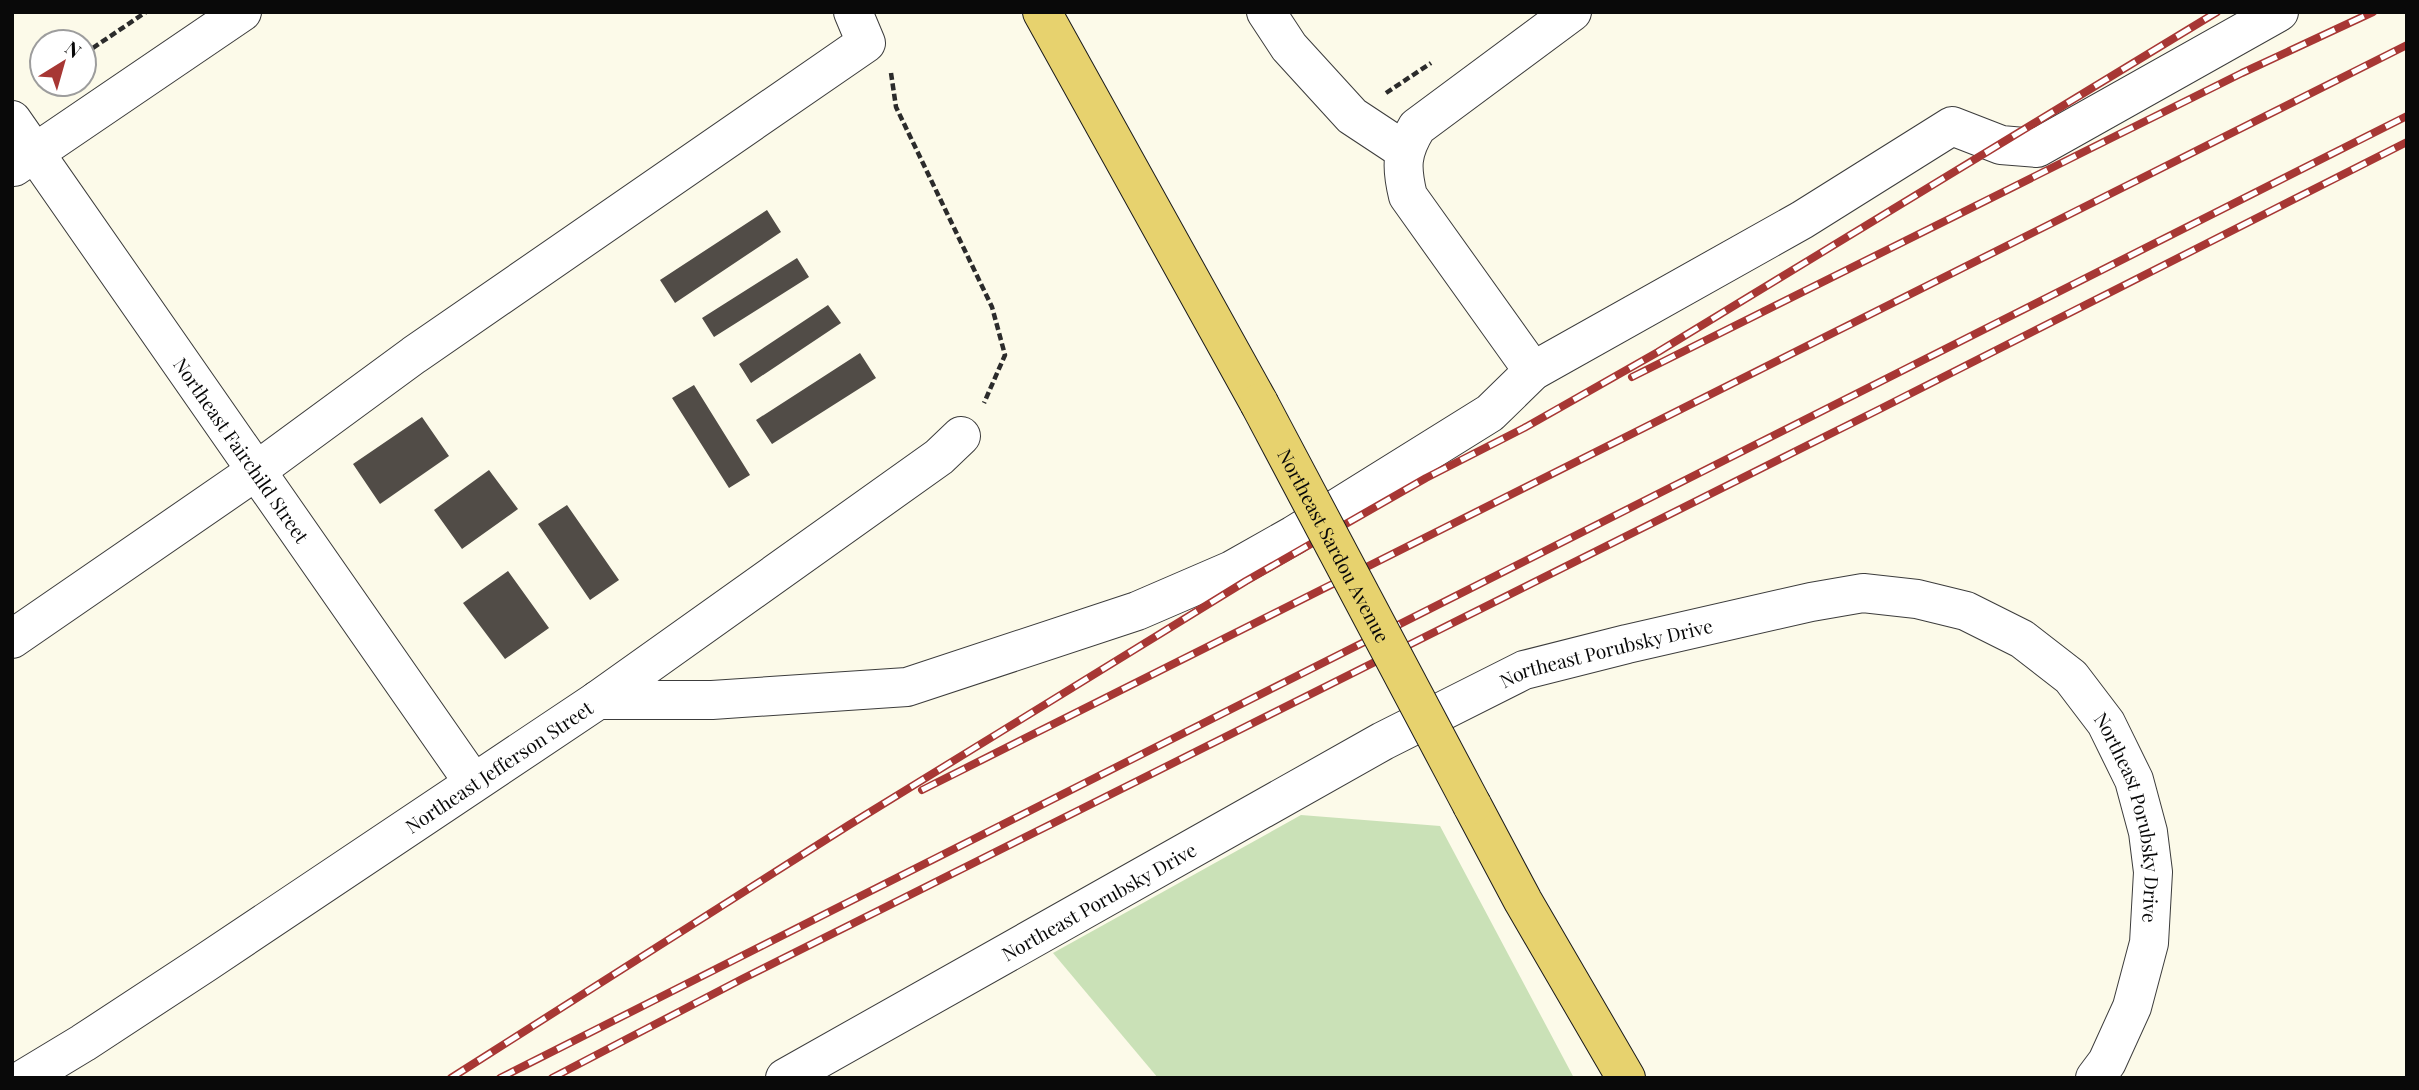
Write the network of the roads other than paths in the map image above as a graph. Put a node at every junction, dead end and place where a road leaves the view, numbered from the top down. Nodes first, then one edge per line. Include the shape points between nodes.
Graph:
1 (242, 12) edge
2 (1042, 12) edge
3 (1266, 12) edge
4 (1572, 12) edge
5 (2279, 12) edge
6 (860, 28) edge
7 (12, 120) edge
8 (1405, 151) junction
9 (23, 161) edge
10 (1532, 371) junction
11 (961, 436) road end
12 (256, 471) junction
13 (12, 639) edge
14 (598, 699) junction
15 (473, 782) junction
16 (24, 1078) edge
17 (785, 1078) edge
18 (1626, 1078) edge
19 (2095, 1078) edge

1 - 9 street
2 - 18 main road, Northeast Sardou Avenue, bridge via 1259,403 1523,901
3 - 8 street via 1289,47 1352,116
4 - 8 street via 1417,127
5 - 10 street via 2036,148 2001,145 1952,126 1802,220
6 - 12 street
7 - 9 street, Northeast Fairchild Street
8 - 10 street via 1402,170 1408,196
9 - 12 street, Northeast Fairchild Street
10 - 14 street via 1490,413 1294,535 1232,570 1137,611 907,687 712,701
11 - 14 street, Northeast Jefferson Street via 939,457
12 - 13 street
12 - 15 street, Northeast Fairchild Street
14 - 15 street, Northeast Jefferson Street
15 - 16 street, Northeast Jefferson Street via 205,964
17 - 19 street, Northeast Porubsky Drive via 1383,741 1524,670 1863,593 1966,611 2022,639 2071,677 2106,723 2134,779 2153,872 2149,943 2133,1007

